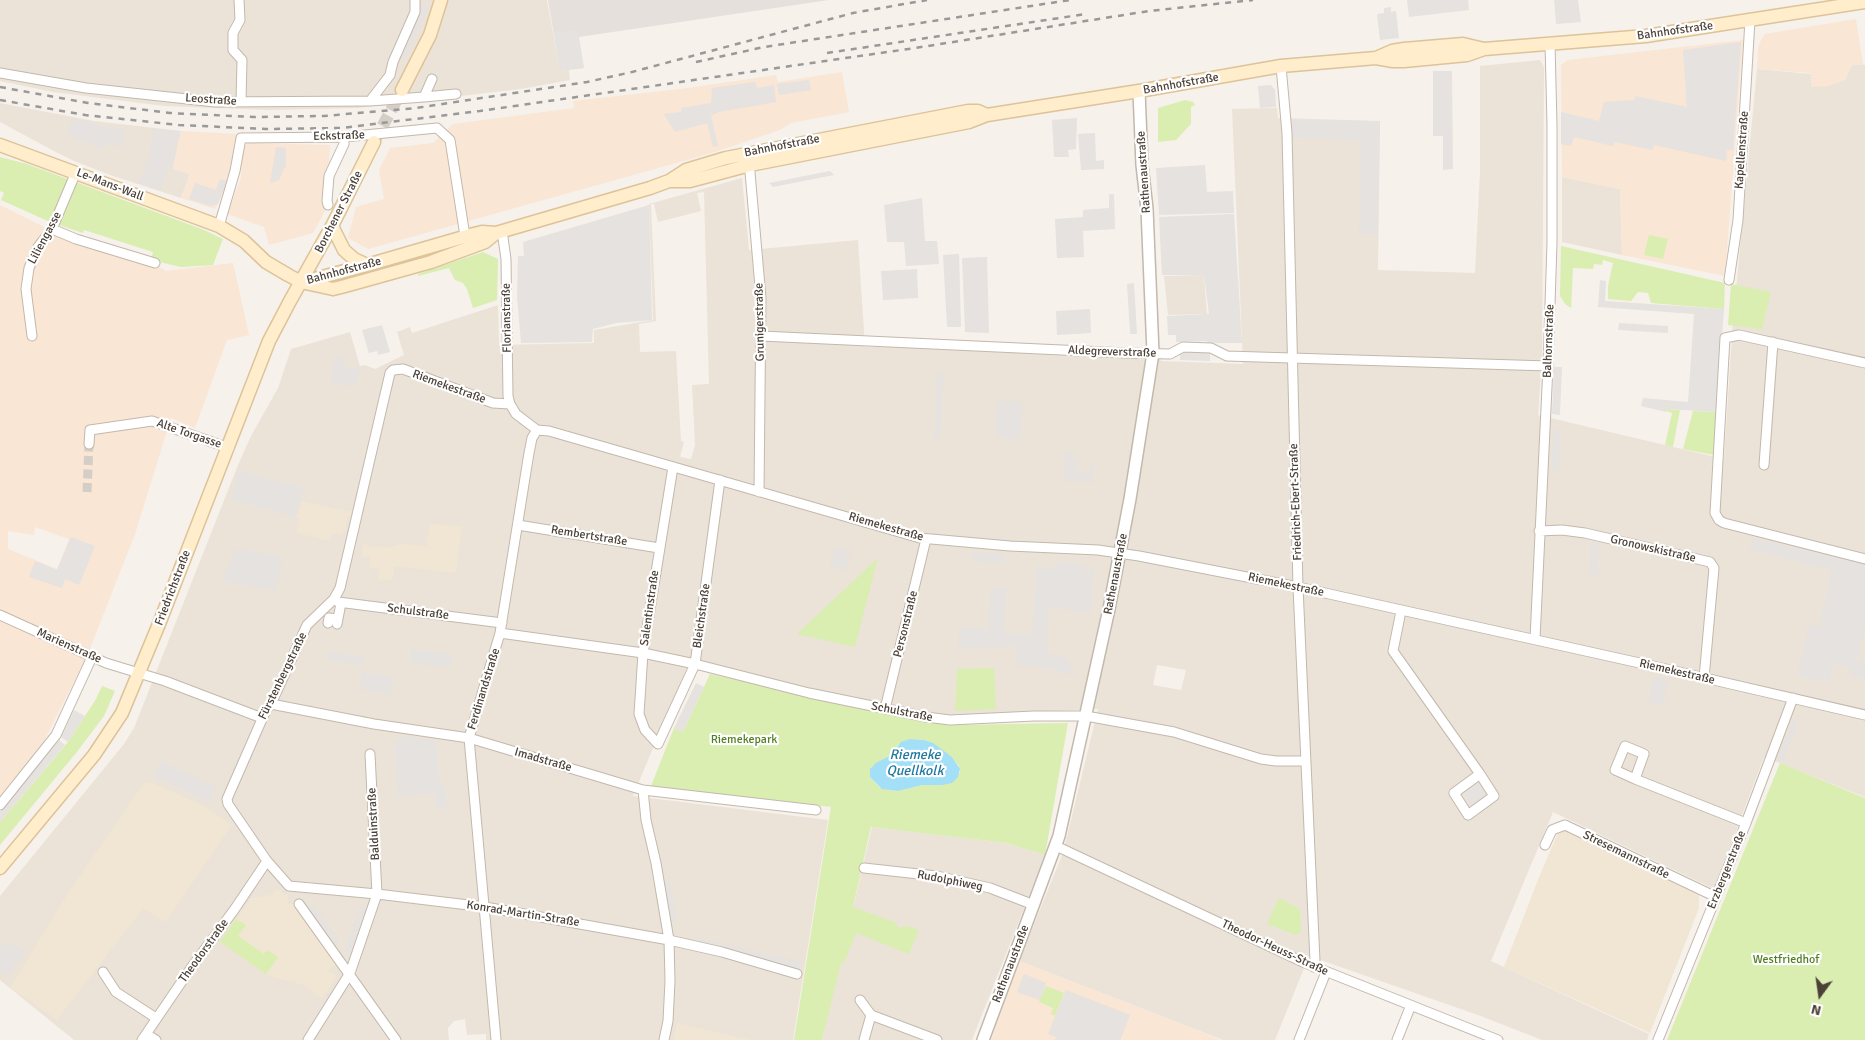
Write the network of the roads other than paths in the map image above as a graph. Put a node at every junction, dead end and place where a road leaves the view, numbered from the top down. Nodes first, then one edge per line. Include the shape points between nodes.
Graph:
1 (240, 0) edge
2 (415, 0) edge
3 (441, 0) edge
4 (1865, 2) edge
5 (1750, 20) junction
6 (1550, 43) junction
7 (1281, 66) junction
8 (0, 73) edge
9 (432, 79) dead end
10 (402, 90) tunnel mouth
11 (1139, 91) junction
12 (456, 94) dead end
13 (424, 97) junction
14 (370, 101) junction
15 (241, 102) junction
16 (344, 137) junction
17 (374, 142) tunnel mouth
18 (0, 145) edge
19 (749, 159) junction
20 (76, 172) junction
21 (328, 205) dead end
22 (219, 226) junction
23 (332, 226) junction
24 (52, 229) junction
25 (499, 232) junction
26 (465, 236) junction
27 (155, 264) dead end
28 (367, 265) junction
29 (1729, 280) dead end
30 (301, 282) junction
31 (32, 336) dead end
32 (762, 336) junction
33 (1773, 342) junction
34 (1153, 353) junction
35 (1292, 358) junction
36 (1865, 363) edge
37 (1548, 366) junction
38 (393, 370) joint
39 (510, 404) junction
40 (537, 430) junction
41 (89, 444) tunnel mouth
42 (229, 448) junction
43 (1764, 465) dead end
44 (672, 467) junction
45 (720, 480) junction
46 (759, 492) junction
47 (518, 525) junction
48 (1539, 531) junction
49 (926, 539) junction
50 (659, 548) junction
51 (1120, 553) junction
52 (1865, 559) edge
53 (1298, 587) junction
54 (337, 601) junction
55 (1401, 611) junction
56 (0, 615) edge
57 (334, 622) dead end
58 (502, 623) junction
59 (500, 633) junction
60 (1534, 639) junction
61 (644, 653) junction
62 (92, 657) junction
63 (695, 664) junction
64 (139, 674) junction
65 (1704, 678) junction
66 (1793, 698) junction
67 (271, 704) junction
68 (885, 709) junction
69 (1865, 715) edge
70 (1086, 716) junction
71 (262, 718) junction
72 (469, 738) junction
73 (658, 744) joint
74 (370, 754) dead end
75 (1306, 761) junction
76 (1480, 774) junction
77 (1635, 779) dead end
78 (643, 790) junction
79 (0, 805) edge
80 (816, 810) dead end
81 (1746, 823) junction
82 (1545, 845) dead end
83 (1056, 846) junction
84 (268, 861) junction
85 (0, 868) edge
86 (864, 868) dead end
87 (289, 886) joint
88 (376, 894) junction
89 (1716, 897) junction
90 (300, 904) dead end
91 (1034, 905) junction
92 (485, 907) junction
93 (669, 940) junction
94 (1314, 967) junction
95 (103, 972) dead end
96 (1326, 972) junction
97 (350, 974) junction
98 (797, 974) dead end
99 (860, 1000) dead end
100 (1410, 1005) junction
101 (871, 1015) junction
102 (156, 1018) junction
103 (144, 1037) edge
104 (156, 1040) edge
105 (308, 1040) edge
106 (396, 1040) edge
107 (496, 1040) edge
108 (664, 1040) edge
109 (864, 1040) edge
110 (937, 1040) edge
111 (983, 1040) edge
112 (1300, 1040) edge
113 (1397, 1040) edge
114 (1498, 1040) edge
115 (1658, 1040) edge

1 - 15 street via 240,20 233,33 233,50 242,60
2 - 14 street via 415,12 390,74
3 - 10 main road via 430,35
4 - 5 main road, Bahnhofstraße
5 - 6 main road, Bahnhofstraße via 1646,36
5 - 29 street, Kapellenstraße via 1738,220
6 - 7 main road, Bahnhofstraße via 1404,61 1376,58
6 - 37 street, Balhornstraße via 1552,243
7 - 11 main road, Bahnhofstraße
7 - 35 street, Friedrich-Ebert-Straße via 1287,133
8 - 15 street, Leostraße via 86,88
9 - 13 street
11 - 19 main road, Bahnhofstraße via 988,114 970,122
11 - 34 street, Rathenaustraße
12 - 13 street, Leostraße
13 - 14 street, Leostraße
14 - 15 street, Leostraße
16 - 21 street via 344,144 329,176
16 - 22 street, Eckstraße via 241,138
16 - 26 street, Eckstraße via 437,128 450,140
17 - 23 main road, Borchener Straße
18 - 20 main road, Le-Mans-Wall
19 - 25 main road, Bahnhofstraße via 690,181 669,181
19 - 32 street, Grunigerstraße
20 - 22 main road, Le-Mans-Wall
20 - 24 street, Liliengasse
22 - 30 main road, Le-Mans-Wall via 244,241 266,262
23 - 28 main road via 344,250
23 - 30 main road, Borchener Straße
24 - 27 street
24 - 31 street, Liliengasse via 38,248 26,282
25 - 26 main road, Bahnhofstraße
25 - 30 main road, Bahnhofstraße via 485,242 459,252 345,286 332,288
25 - 39 street, Florianstraße via 506,257
26 - 28 main road, Bahnhofstraße
28 - 30 main road, Bahnhofstraße
30 - 42 main road, Friedrichstraße via 270,341
32 - 34 street, Aldegreverstraße
32 - 46 street, Grunigerstraße
33 - 36 street
33 - 43 street
33 - 52 street via 1739,335 1725,338 1715,513 1724,523
34 - 35 street, Aldegreverstraße via 1170,354 1183,347 1202,347 1227,356
34 - 51 street, Rathenaustraße
35 - 37 street, Aldegreverstraße
35 - 53 street, Friedrich-Ebert-Straße
37 - 48 street, Balhornstraße
38 - 39 street, Riemekestraße via 403,370 493,403
38 - 54 street, Fürstenbergstraße
39 - 40 street, Riemekestraße via 516,414
40 - 44 street, Riemekestraße
40 - 47 street, Ferdinandstraße via 529,452
41 - 42 street, Alte Torgasse via 90,430 152,421
42 - 64 main road, Friedrichstraße
44 - 45 street, Riemekestraße
44 - 50 street, Salentinstraße
45 - 46 street, Riemekestraße
45 - 63 street, Bleichstraße
46 - 49 street, Riemekestraße
47 - 50 street, Rembertstraße
47 - 58 street, Ferdinandstraße
48 - 60 street, Balhornstraße
48 - 65 street, Gronowskistraße via 1584,533 1710,562 1714,568
49 - 51 street, Riemekestraße
49 - 68 street, Personstraße
50 - 61 street, Salentinstraße
51 - 53 street, Riemekestraße
51 - 70 street, Rathenaustraße
53 - 55 street, Riemekestraße
53 - 75 street, Friedrich-Ebert-Straße
54 - 57 street, Fürstenbergstraße
54 - 58 street, Schulstraße
54 - 67 street, Fürstenbergstraße via 307,625
55 - 60 street, Riemekestraße
55 - 76 street via 1393,651
56 - 62 street, Marienstraße
58 - 59 street, Ferdinandstraße
59 - 61 street, Schulstraße
59 - 72 street, Ferdinandstraße
60 - 65 street, Riemekestraße
61 - 63 street, Schulstraße
61 - 73 street, Salentinstraße via 639,714 645,730
62 - 64 street, Marienstraße
62 - 79 street via 56,735
63 - 68 street, Schulstraße
63 - 73 street, Bleichstraße
64 - 71 street
64 - 85 main road, Friedrichstraße via 122,713 102,744
65 - 66 street, Riemekestraße
66 - 69 street, Riemekestraße
66 - 81 street, Erzbergerstraße
67 - 71 street, Fürstenbergstraße
67 - 72 street, Imadstraße
68 - 70 street, Schulstraße via 950,720
70 - 75 street, Schulstraße via 1174,732 1261,759
70 - 83 street, Rathenaustraße
71 - 84 street, Fürstenbergstraße via 227,799
72 - 78 street, Imadstraße
72 - 92 street, Ferdinandstraße
74 - 88 street, Balduinstraße
75 - 94 street, Friedrich-Ebert-Straße
76 - 76 street via 1494,796 1468,815 1454,793
77 - 81 street
78 - 80 street, Imadstraße
78 - 93 street
81 - 89 street, Erzbergerstraße
82 - 89 street, Stresemannstraße via 1552,830 1565,825
83 - 91 street, Rathenaustraße
83 - 94 street, Theodor-Heuss-Straße
84 - 87 street, Fürstenbergstraße
84 - 102 street, Theodorstraße
86 - 91 street, Rudolphiweg via 937,876 990,888
87 - 88 street, Konrad-Martin-Straße
88 - 92 street, Konrad-Martin-Straße
88 - 97 street
89 - 115 street, Erzbergerstraße
90 - 97 street
91 - 111 street, Rathenaustraße
92 - 93 street, Konrad-Martin-Straße
92 - 107 street, Ferdinandstraße
93 - 98 street
93 - 108 street via 670,982
94 - 96 street, Theodor-Heuss-Straße
95 - 102 street via 116,992
96 - 100 street, Theodor-Heuss-Straße
96 - 112 street
97 - 105 street
97 - 106 street
99 - 101 street
100 - 113 street
100 - 114 street, Theodor-Heuss-Straße
101 - 109 street
101 - 110 street
102 - 103 street, Theodorstraße
103 - 104 street

